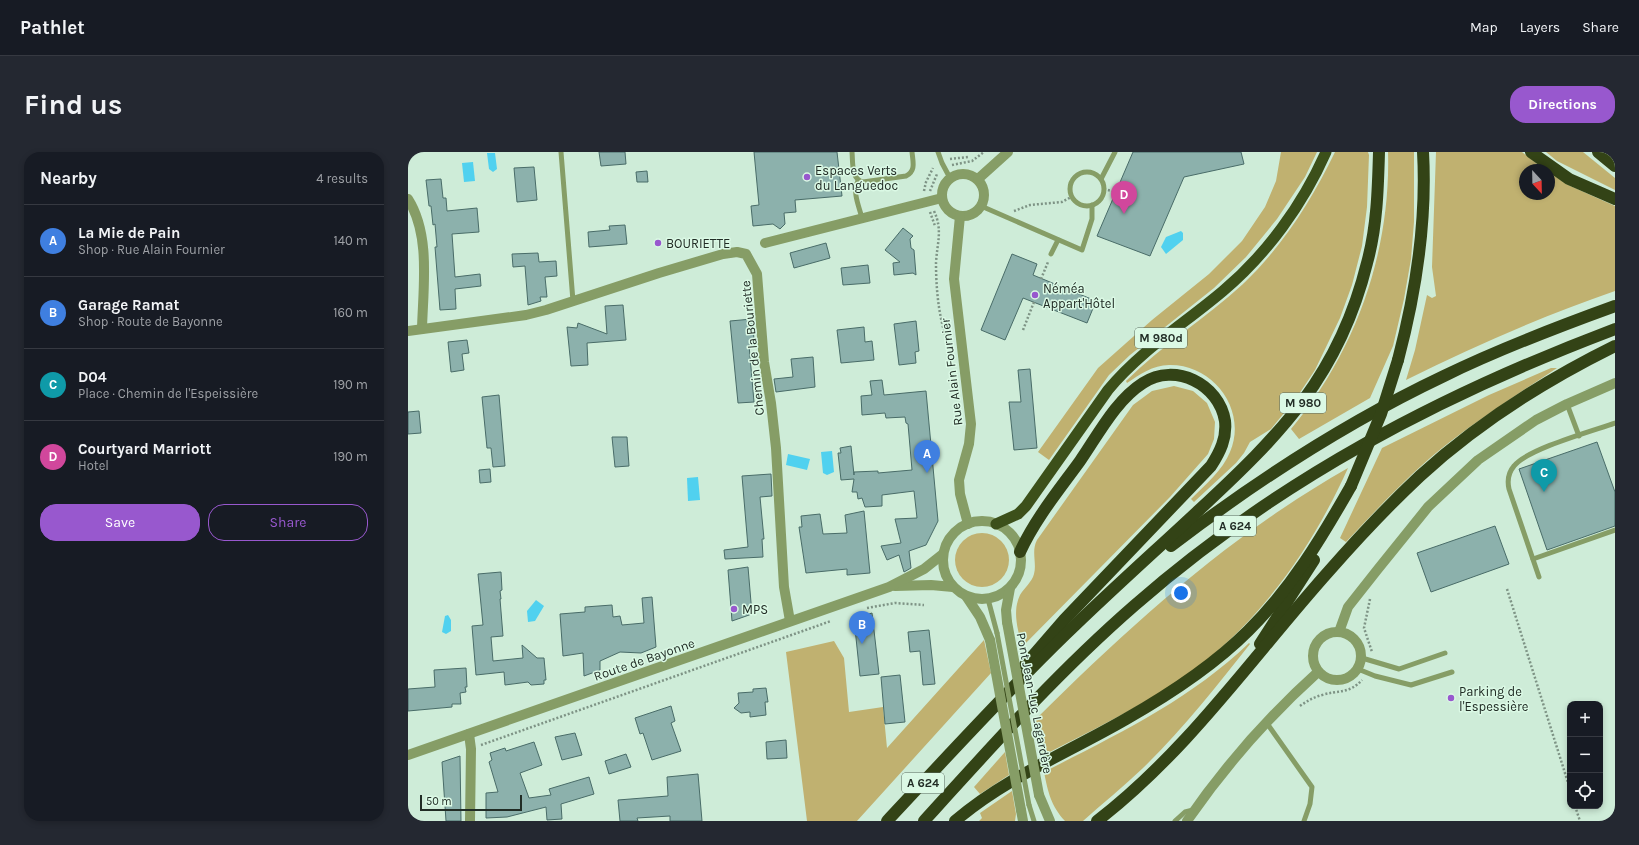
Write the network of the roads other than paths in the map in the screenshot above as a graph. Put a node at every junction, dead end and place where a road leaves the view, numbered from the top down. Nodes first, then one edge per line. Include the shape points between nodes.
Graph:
1 (561, 152) edge
2 (852, 152) edge
3 (912, 152) edge
4 (938, 152) edge
5 (1008, 152) edge
6 (1115, 152) edge
7 (1326, 152) edge
8 (1379, 152) edge
9 (1423, 152) edge
10 (1531, 152) edge
11 (1598, 152) edge
12 (1615, 166) edge
13 (950, 178) junction
14 (978, 179) junction
15 (1101, 180) junction
16 (858, 181) junction
17 (942, 198) junction
18 (408, 199) edge
19 (1615, 199) edge
20 (1092, 205) junction
21 (981, 206) junction
22 (960, 216) junction
23 (862, 218) junction
24 (1058, 240) junction
25 (765, 243) dead end
26 (1051, 254) dead end
27 (573, 302) junction
28 (1615, 306) edge
29 (422, 329) junction
30 (1615, 329) edge
31 (408, 331) edge
32 (1615, 346) edge
33 (1615, 385) edge
34 (1567, 404) junction
35 (1615, 423) edge
36 (1579, 436) junction
37 (1351, 486) junction
38 (968, 524) junction
39 (996, 524) junction
40 (1615, 530) edge
41 (1020, 552) junction
42 (943, 554) junction
43 (1533, 559) junction
44 (1539, 577) dead end
45 (889, 587) junction
46 (953, 587) junction
47 (1010, 588) junction
48 (1113, 591) junction
49 (966, 596) junction
50 (988, 599) junction
51 (790, 621) junction
52 (1339, 632) junction
53 (993, 636) junction
54 (1445, 653) dead end
55 (1362, 658) junction
56 (1363, 671) junction
57 (1318, 672) junction
58 (1452, 672) dead end
59 (1238, 680) junction
60 (1266, 722) junction
61 (469, 734) junction
62 (959, 745) junction
63 (408, 755) edge
64 (1025, 808) junction
65 (1196, 809) junction
66 (1112, 811) junction
67 (470, 821) edge
68 (887, 821) edge
69 (924, 821) edge
70 (955, 821) edge
71 (1023, 821) edge
72 (1034, 821) edge
73 (1050, 821) edge
74 (1097, 821) edge
75 (1105, 821) edge
76 (1175, 821) edge
77 (1187, 821) edge
78 (1304, 821) edge

1 - 27 lane
2 - 16 lane via 855,177
3 - 16 lane via 911,174
4 - 13 lane
5 - 14 street
6 - 15 lane
7 - 39 highway, M 980d via 1292,214 1251,265 1225,290 1154,344 1122,373 1026,506 1018,514
8 - 48 highway, M 980 via 1376,208 1367,263 1341,339 1319,380 1287,423 1248,465
9 - 37 highway, bridge via 1424,213 1418,272 1410,316 1381,414
10 - 19 highway via 1570,179
11 - 12 highway
13 - 14 street via 965,173
13 - 17 street via 945,183
14 - 21 street via 984,192
15 - 20 lane via 1104,189 1101,199
15 - 20 lane via 1087,172 1077,176 1071,186 1073,196 1081,204
16 - 23 lane via 855,186
17 - 22 street via 946,208
17 - 23 street
18 - 29 street via 421,234
20 - 24 lane via 1092,219 1082,250
21 - 22 street via 972,214
21 - 24 lane
22 - 38 street, Rue Alain Fournier via 954,279 971,424 969,444 959,480
23 - 25 street
24 - 26 lane
27 - 29 street, Chemin de la Bouriette via 526,315
27 - 51 street, Chemin de la Bouriette via 723,254 746,254 752,262 757,274 764,362 771,403 784,587
28 - 48 highway, A 624 via 1443,376 1347,427 1234,499
29 - 31 street, Chemin de la Bouriette
30 - 69 highway, A 624 via 1455,395 1360,445 1255,511 1162,582 1099,637 1041,694
32 - 59 highway via 1555,379 1503,412 1421,475 1328,572
33 - 34 street
34 - 36 lane
34 - 52 street via 1536,420 1478,460 1428,507 1348,607
35 - 36 lane
36 - 43 lane via 1523,457 1514,465 1508,476 1509,488
37 - 59 highway via 1309,568
37 - 70 highway via 1291,581 1250,630 1220,656 1162,698 998,790
38 - 39 street via 982,521
38 - 42 street via 952,535
39 - 41 street via 1014,537
40 - 43 lane
41 - 47 street via 1020,569
41 - 62 highway via 1034,527 1111,416 1136,388 1153,378 1176,375 1193,379 1212,392 1220,406 1225,428 1220,452 1211,466 1064,620
42 - 45 street, Route de Bayonne via 924,569
42 - 46 street via 944,572
43 - 44 lane
45 - 46 street, Route de Bayonne
45 - 51 street, Route de Bayonne
46 - 49 street
47 - 50 street
47 - 73 street, Pont Jean-Luc Lagardère, bridge via 1006,610 1007,622 1039,795
48 - 62 highway, A 624 via 1066,634
49 - 50 street via 980,600
49 - 53 street
50 - 53 lane
51 - 61 street, Route de Bayonne
52 - 55 street via 1353,638
52 - 57 street via 1331,633 1318,642 1313,657
53 - 64 street, bridge
54 - 55 lane via 1399,669
55 - 56 street
56 - 57 street via 1339,681 1331,680
56 - 58 lane via 1411,685
57 - 60 street
59 - 66 highway via 1169,756
60 - 65 street
60 - 78 lane via 1312,787
61 - 63 street, Route de Bayonne
61 - 67 street
62 - 68 highway, A 624
64 - 71 street
64 - 72 lane
65 - 76 lane via 1186,812
65 - 77 street
66 - 74 highway
66 - 75 highway

